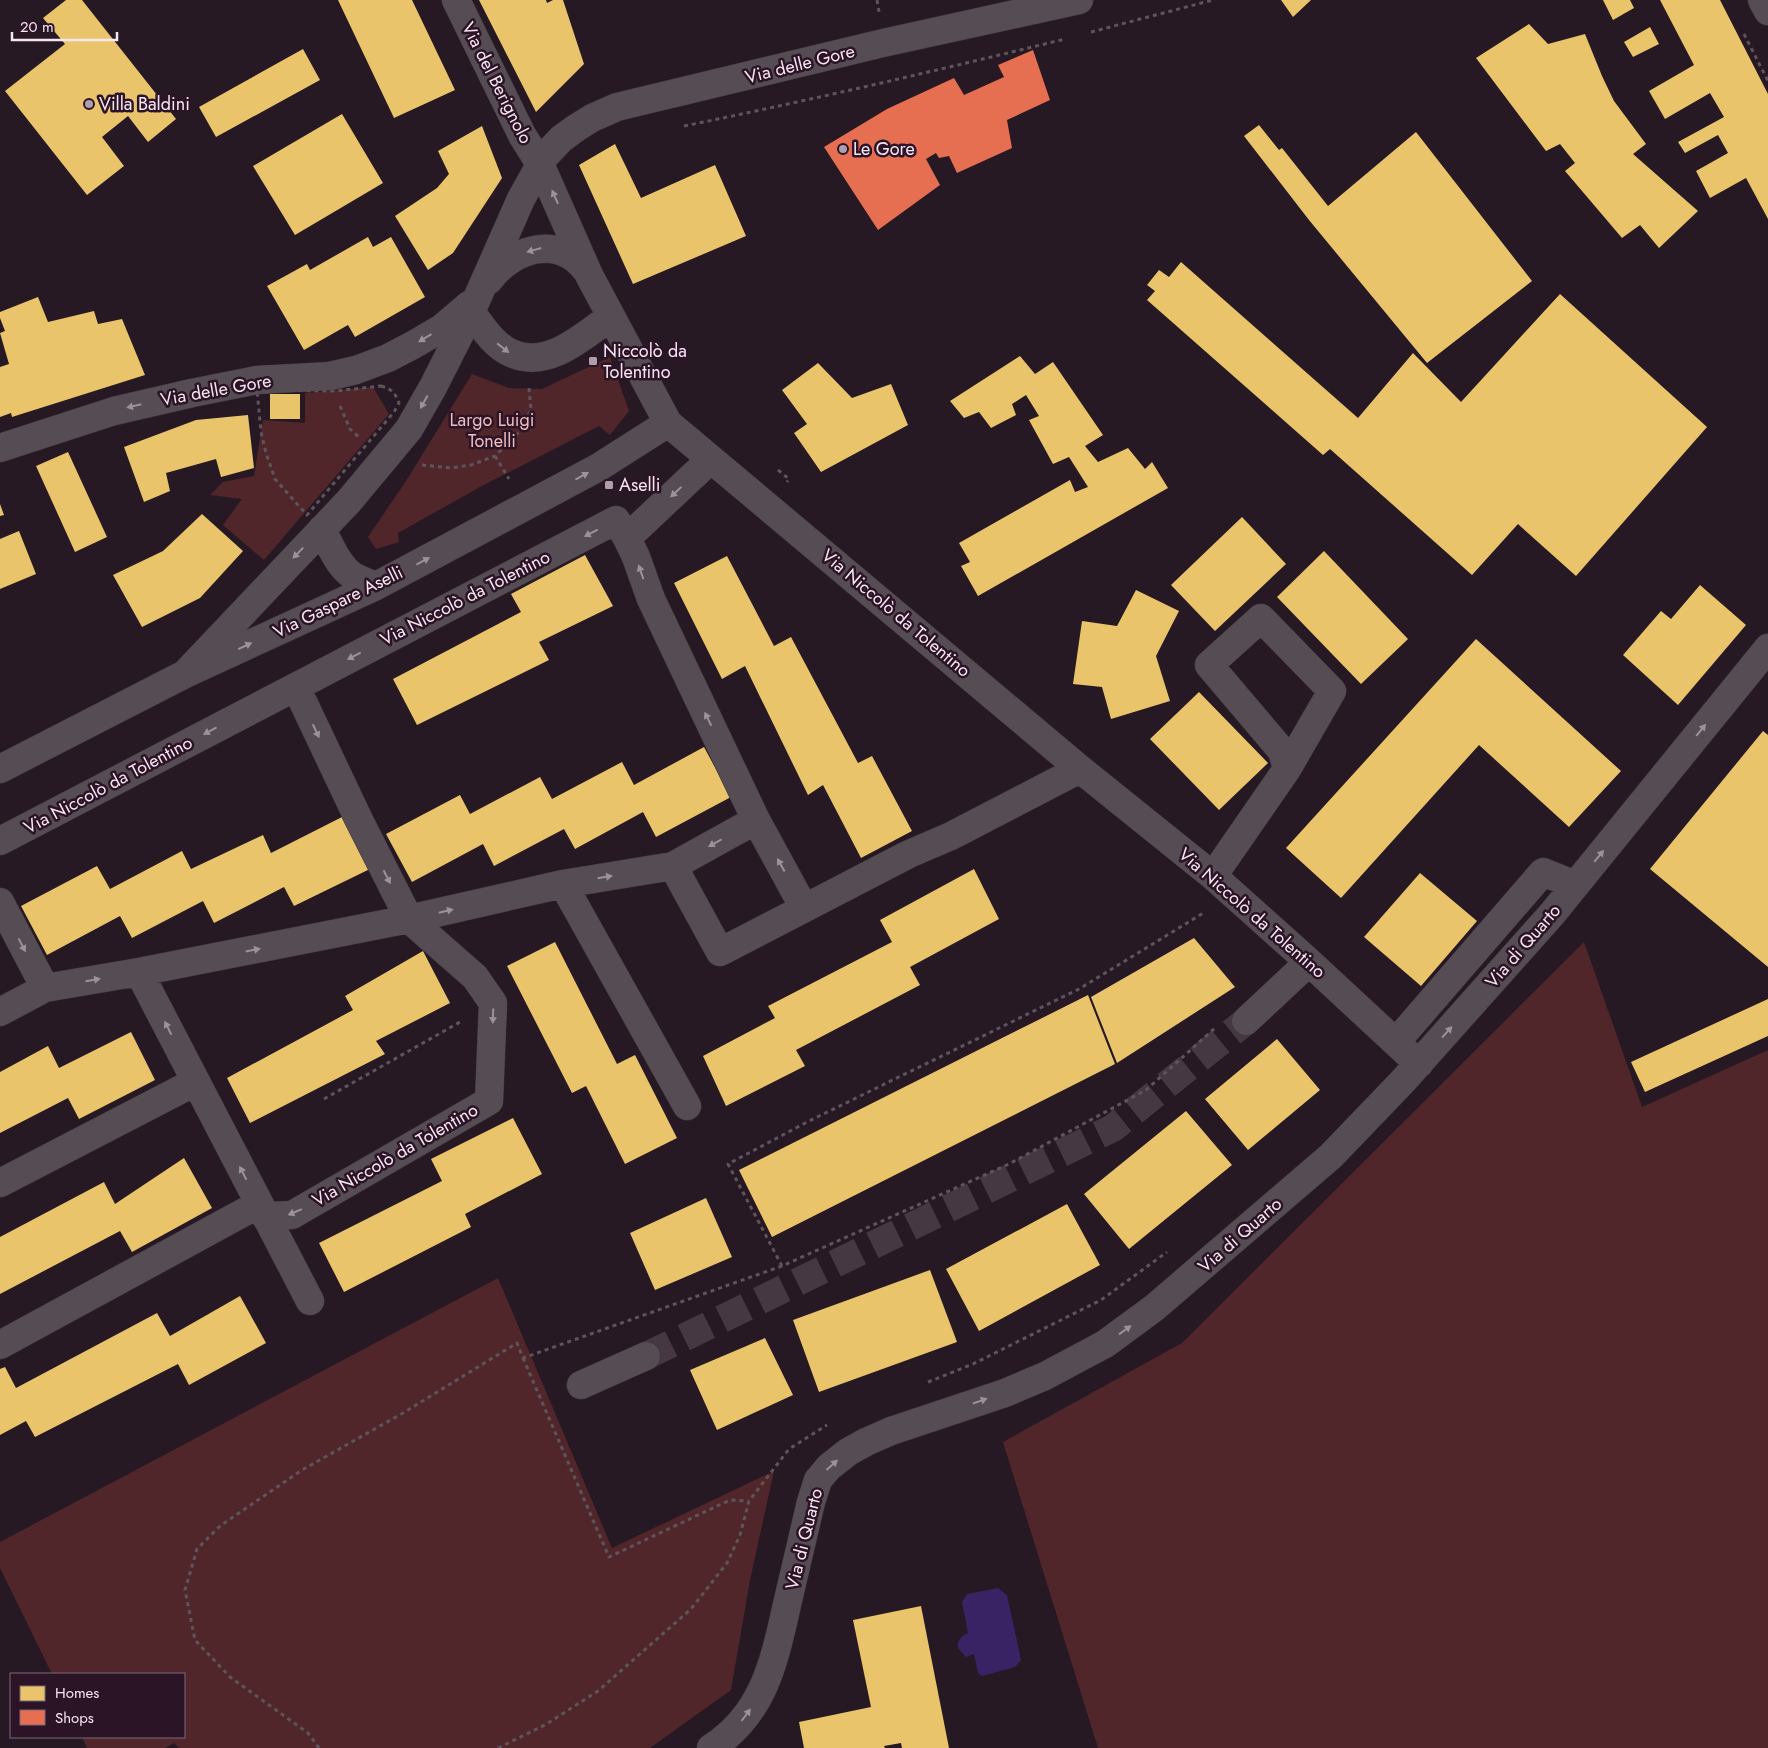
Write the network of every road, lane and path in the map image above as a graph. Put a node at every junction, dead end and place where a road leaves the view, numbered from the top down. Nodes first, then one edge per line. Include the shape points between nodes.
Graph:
1 (456, 0) edge
2 (877, 0) edge
3 (1080, 0) edge
4 (1213, 0) edge
5 (1762, 0) edge
6 (1768, 11) edge
7 (879, 12) dead end
8 (1740, 27) dead end
9 (1086, 33) dead end
10 (1067, 38) dead end
11 (1768, 81) edge
12 (677, 128) dead end
13 (540, 164) junction
14 (585, 267) junction
15 (476, 301) junction
16 (610, 317) junction
17 (526, 357) junction
18 (335, 391) junction
19 (668, 423) junction
20 (367, 445) junction
21 (0, 448) edge
22 (711, 459) junction
23 (418, 465) dead end
24 (322, 529) junction
25 (627, 538) junction
26 (376, 586) junction
27 (1768, 648) edge
28 (185, 674) junction
29 (296, 686) junction
30 (1080, 768) junction
31 (0, 769) edge
32 (1287, 769) junction
33 (756, 820) junction
34 (0, 841) edge
35 (673, 866) junction
36 (1213, 876) junction
37 (562, 884) junction
38 (1575, 885) junction
39 (1234, 894) junction
40 (0, 902) edge
41 (804, 908) junction
42 (409, 919) junction
43 (1310, 962) junction
44 (139, 972) junction
45 (45, 988) junction
46 (493, 1003) junction
47 (0, 1012) edge
48 (1246, 1021) tunnel mouth
49 (1396, 1042) junction
50 (1419, 1064) junction
51 (196, 1082) junction
52 (324, 1099) dead end
53 (688, 1106) dead end
54 (0, 1183) edge
55 (262, 1210) junction
56 (782, 1266) dead end
57 (310, 1301) dead end
58 (0, 1345) edge
59 (646, 1356) tunnel mouth
60 (523, 1358) dead end
61 (581, 1385) dead end
62 (749, 1501) dead end
63 (711, 1748) edge

1 - 13 street, Via del Berignolo via 522,135
2 - 7 path
3 - 13 street, Via delle Gore via 617,107 592,118 561,139
4 - 9 path
5 - 6 street
8 - 11 path
10 - 12 path via 803,102
14 -> 13 street
13 - 15 street, Via delle Gore
14 -> 15 street via 574,257 556,249 544,247 525,252 492,275
14 - 16 street
15 -> 17 street via 498,344 511,354
15 -> 21 street, Via delle Gore via 442,328 413,345 356,370 330,376 257,380 192,393 114,411
15 -> 24 street via 409,428
16 - 17 street via 579,340 552,354
16 - 19 street, Via Niccolò da Tolentino
17 - 23 path via 531,410 518,433 495,456 451,468
18 - 20 path via 350,429
18 - 20 path via 382,386 394,393 399,403
18 - 20 path via 257,390 261,432 275,479 307,515
19 - 22 street, Via Niccolò da Tolentino
26 -> 19 street, Via Gaspare Aselli via 599,467
22 -> 25 street
22 - 30 street, Via Niccolò da Tolentino
24 - 26 street via 345,569
24 -> 28 street
25 -> 29 street, Via Niccolò da Tolentino via 616,520
33 -> 25 street, Via Niccolò da Tolentino via 651,599
28 -> 26 street, Via Gaspare Aselli
38 -> 27 street, Via di Quarto
28 - 31 street, Via Gaspare Aselli
29 -> 34 street, Via Niccolò da Tolentino
29 -> 42 street
30 - 36 street, Via Niccolò da Tolentino
30 - 41 street
32 - 32 street via 1332,691 1261,618 1210,665 1282,750
32 - 36 street
33 -> 35 street
41 -> 33 street, Via Niccolò da Tolentino
37 -> 35 street
35 - 41 street via 720,952
36 - 39 street, Via Niccolò da Tolentino
42 -> 37 street
37 - 53 street
38 - 49 street via 1543,872
50 -> 38 street, Via di Quarto
39 - 43 street, Via Niccolò da Tolentino
39 - 56 path via 1079,989 728,1164
40 -> 45 street
44 -> 42 street
42 - 46 street via 475,977
43 - 48 street
43 - 49 street, Via Niccolò da Tolentino
45 -> 44 street
51 -> 44 street
45 - 47 street
46 - 52 path
46 -> 55 street, Via Niccolò da Tolentino via 489,1101 292,1215
49 - 50 street, Via Niccolò da Tolentino
63 -> 50 street, Via di Quarto via 749,1713 774,1664 811,1502 818,1480 829,1467 866,1442 1005,1393 1105,1344 1154,1308 1331,1156
51 - 54 street
55 -> 51 street
55 - 57 street
55 - 58 street, Via Niccolò da Tolentino
59 - 61 street
60 - 62 path via 609,1557 730,1500

